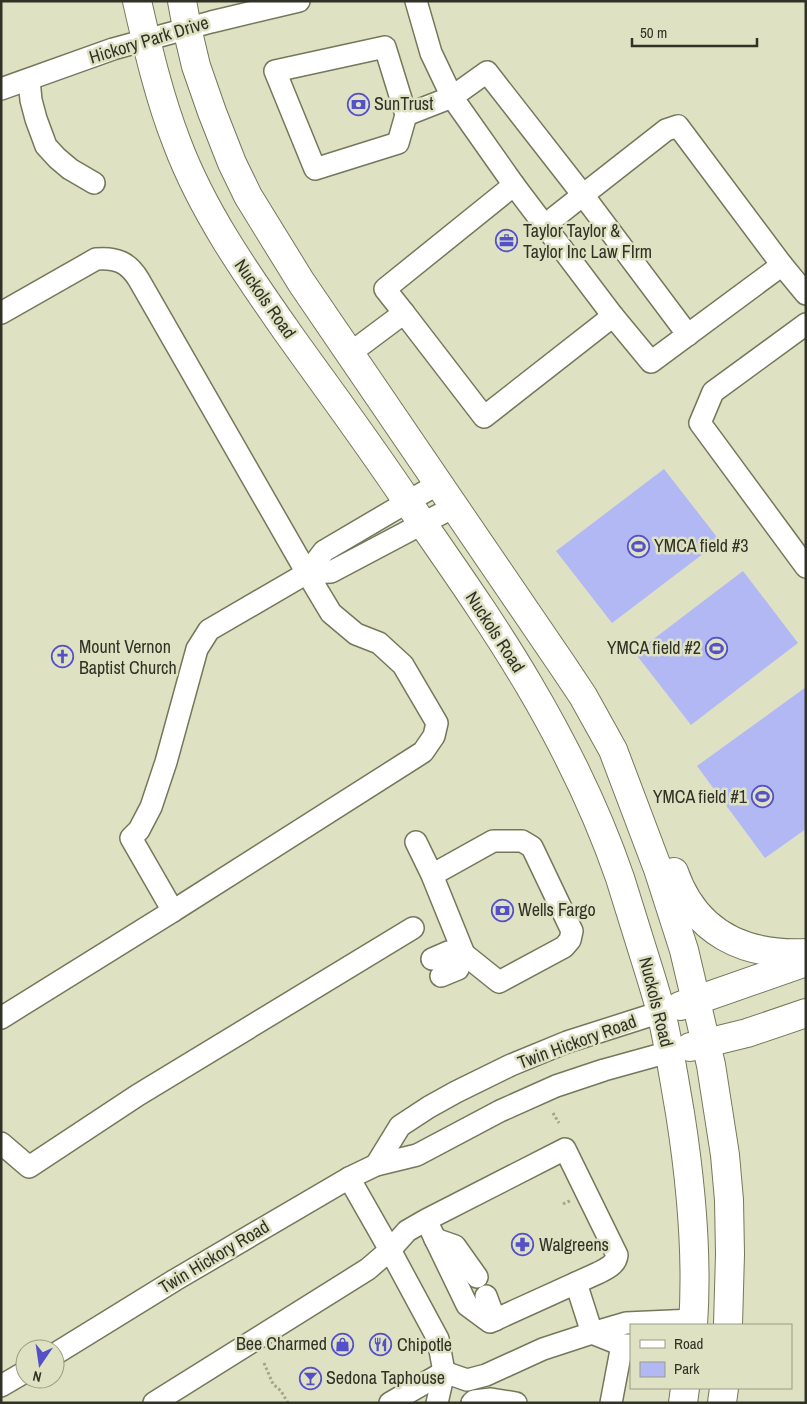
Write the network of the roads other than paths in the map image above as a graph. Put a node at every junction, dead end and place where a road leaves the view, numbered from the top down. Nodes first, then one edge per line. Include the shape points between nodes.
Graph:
1 (137, 1) edge
2 (182, 1) edge
3 (300, 1) edge
4 (416, 1) edge
5 (187, 28) junction
6 (146, 40) junction
7 (29, 80) junction
8 (1, 89) edge
9 (452, 97) junction
10 (406, 114) junction
11 (94, 183) dead end
12 (514, 185) junction
13 (583, 195) junction
14 (545, 225) junction
15 (782, 265) junction
16 (806, 294) edge
17 (1, 312) edge
18 (404, 313) junction
19 (613, 316) junction
20 (806, 324) edge
21 (688, 335) junction
22 (349, 354) junction
23 (438, 484) junction
24 (454, 507) junction
25 (415, 513) junction
26 (806, 567) edge
27 (307, 573) junction
28 (613, 750) junction
29 (416, 842) dead end
30 (432, 875) junction
31 (172, 911) junction
32 (413, 928) dead end
33 (806, 953) edge
34 (464, 954) junction
35 (806, 962) edge
36 (436, 968) dead end
37 (696, 1001) junction
38 (661, 1012) junction
39 (806, 1014) edge
40 (1, 1018) edge
41 (707, 1043) junction
42 (669, 1052) junction
43 (1, 1143) edge
44 (376, 1165) junction
45 (350, 1178) junction
46 (431, 1229) junction
47 (390, 1250) junction
48 (477, 1277) dead end
49 (576, 1283) junction
50 (486, 1296) dead end
51 (495, 1320) junction
52 (693, 1322) edge
53 (728, 1324) edge
54 (592, 1333) junction
55 (626, 1345) edge
56 (65, 1348) edge
57 (444, 1372) junction
58 (15, 1378) edge
59 (1, 1386) edge
60 (685, 1389) edge
61 (724, 1389) edge
62 (154, 1403) edge
63 (390, 1403) edge
64 (437, 1403) edge
65 (472, 1403) edge
66 (516, 1403) edge
67 (611, 1403) edge
68 (683, 1403) edge
69 (722, 1403) edge

1 - 6 main road, Nuckols Road
2 - 5 main road, Nuckols Road
3 - 5 street, Hickory Park Drive
4 - 9 street via 430,53
5 - 6 street, Hickory Park Drive
5 - 22 main road, Nuckols Road via 212,112 248,196
6 - 7 street, Hickory Park Drive
6 - 25 main road, Nuckols Road via 178,145 232,252
7 - 8 street, Hickory Park Drive
7 - 11 street via 36,120 46,146 70,169
9 - 10 street
9 - 12 street
9 - 13 street via 487,72
10 - 10 street via 385,47 275,71 315,169 398,143
12 - 14 street
12 - 18 street via 384,289
13 - 14 street
13 - 15 street via 666,130 678,126
13 - 21 street
14 - 19 street
15 - 16 street
15 - 21 street
17 - 27 street via 96,259 108,258 125,263 135,273
18 - 19 street via 484,417
18 - 22 street
19 - 21 street via 651,362
20 - 26 street via 713,392 700,423
22 - 23 main road, Nuckols Road
23 - 24 main road, Nuckols Road
23 - 25 street
24 - 25 street
24 - 28 main road, Nuckols Road via 588,704
25 - 27 street via 324,551
25 - 38 main road, Nuckols Road via 496,632 569,759 619,876
27 - 31 street via 209,630 197,650 151,807 131,838
27 - 31 street via 331,613 356,634 379,643 403,665 437,723 434,736 423,752
28 - 33 main road via 658,827 677,880 695,912 713,928 747,947 774,953
28 - 37 main road, Nuckols Road via 658,869 684,950
29 - 30 street
30 - 34 street
30 - 34 street via 493,841 522,841 532,848 572,931 564,947 499,982
31 - 40 street
32 - 43 street via 138,1095 29,1166
34 - 36 street via 458,969
35 - 37 main road, Twin Hickory Road
37 - 38 main road, Twin Hickory Road
37 - 41 main road, Nuckols Road
38 - 42 main road, Nuckols Road
38 - 44 street, Twin Hickory Road via 567,1042 456,1092 400,1126
39 - 41 main road, Twin Hickory Road
41 - 42 main road, Twin Hickory Road
41 - 53 main road, Nuckols Road via 729,1200
42 - 44 street, Twin Hickory Road via 556,1086 500,1111 417,1155
42 - 52 main road, Nuckols Road via 690,1194 695,1269
44 - 45 street, Twin Hickory Road
45 - 47 street
45 - 56 street, Twin Hickory Road
46 - 47 street via 407,1231
46 - 48 street via 455,1246
46 - 49 street via 565,1149 617,1255 606,1269
46 - 51 street via 467,1305 490,1322
47 - 57 street via 438,1339
47 - 62 street via 368,1269
49 - 51 street
49 - 54 street
50 - 51 street
52 - 54 street via 626,1323
54 - 55 street
54 - 57 street via 543,1349 486,1375 467,1380
55 - 67 street
57 - 63 street
57 - 64 street
58 - 59 street
60 - 68 main road
61 - 69 main road
65 - 66 street via 491,1399

